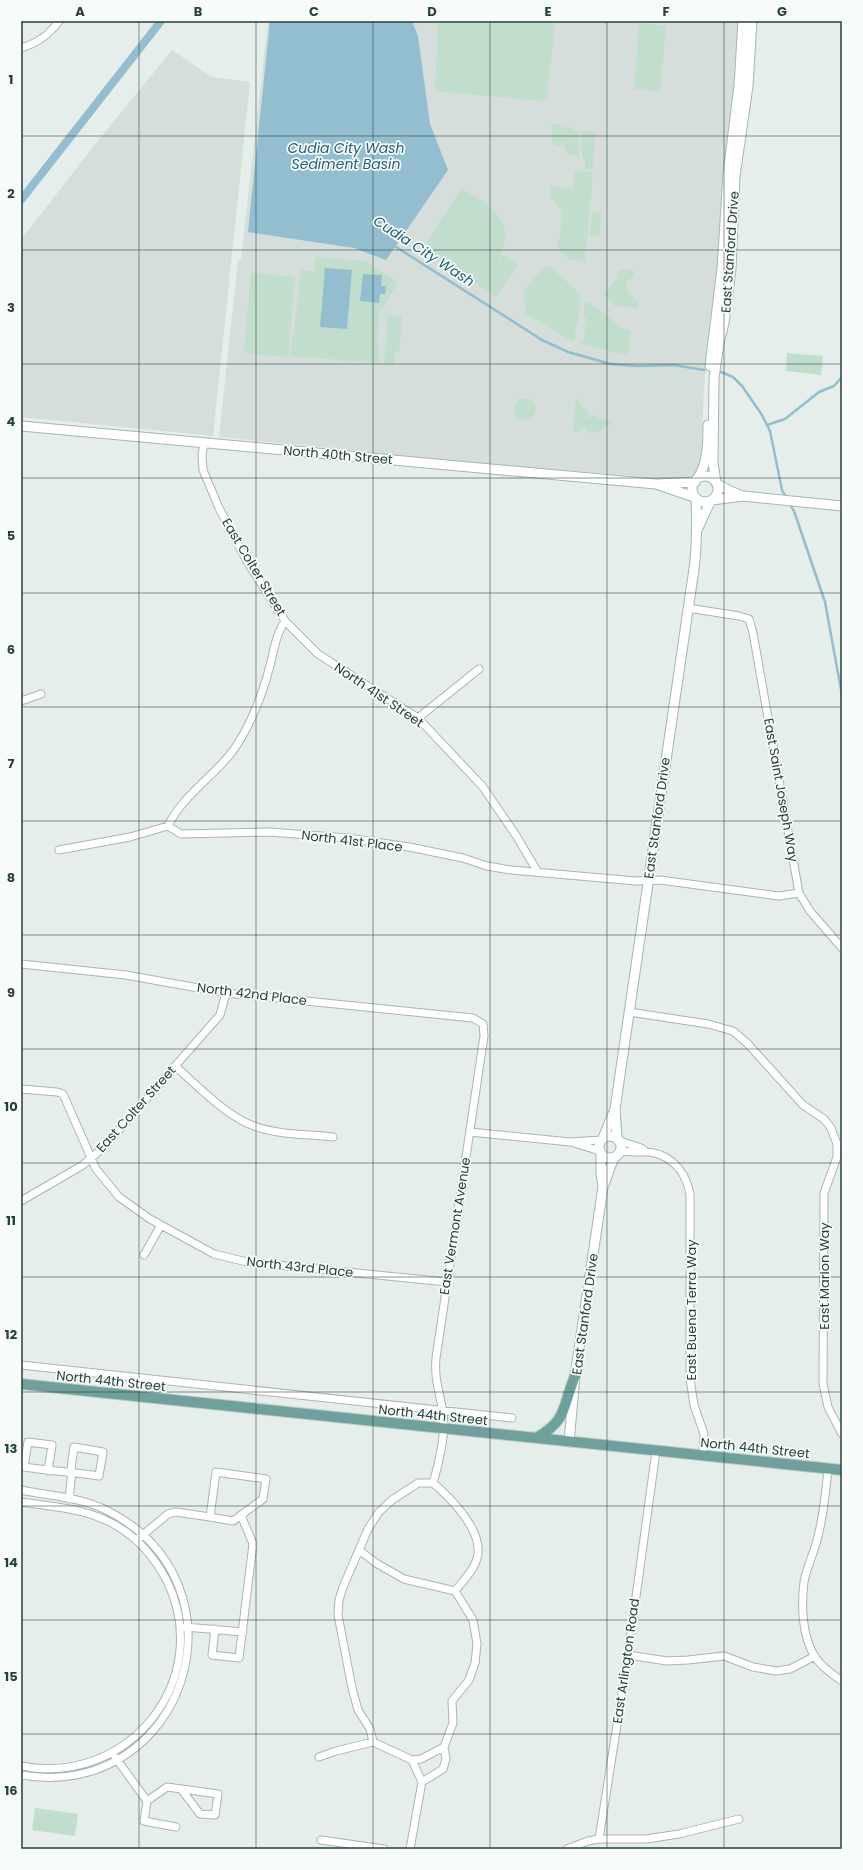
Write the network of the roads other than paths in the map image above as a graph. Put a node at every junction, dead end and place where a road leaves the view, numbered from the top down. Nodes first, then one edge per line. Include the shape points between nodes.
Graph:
1 (59, 21) edge
2 (743, 21) edge
3 (752, 21) edge
4 (21, 48) edge
5 (21, 426) edge
6 (204, 443) junction
7 (696, 480) junction
8 (717, 483) junction
9 (656, 484) junction
10 (744, 496) junction
11 (695, 498) junction
12 (711, 501) junction
13 (842, 506) edge
14 (698, 528) junction
15 (688, 608) junction
16 (285, 621) junction
17 (479, 669) dead end
18 (41, 694) dead end
19 (21, 701) edge
20 (418, 718) junction
21 (168, 826) junction
22 (58, 850) dead end
23 (537, 871) junction
24 (648, 881) junction
25 (799, 893) junction
26 (842, 948) edge
27 (21, 964) edge
28 (226, 993) junction
29 (629, 1012) junction
30 (483, 1024) joint
31 (175, 1066) junction
32 (21, 1089) edge
33 (615, 1109) junction
34 (470, 1132) junction
35 (333, 1137) dead end
36 (602, 1139) junction
37 (618, 1140) junction
38 (570, 1142) junction
39 (644, 1150) junction
40 (600, 1152) junction
41 (616, 1155) junction
42 (91, 1158) junction
43 (603, 1187) junction
44 (21, 1201) edge
45 (162, 1225) junction
46 (144, 1255) dead end
47 (447, 1282) junction
48 (21, 1365) edge
49 (575, 1376) junction
50 (21, 1384) edge
51 (442, 1410) junction
52 (512, 1418) dead end
53 (443, 1429) junction
54 (842, 1434) edge
55 (536, 1438) junction
56 (569, 1442) junction
57 (656, 1451) junction
58 (703, 1456) junction
59 (828, 1469) junction
60 (842, 1470) edge
61 (48, 1471) junction
62 (72, 1472) junction
63 (433, 1483) junction
64 (21, 1490) edge
65 (69, 1499) junction
66 (21, 1502) edge
67 (241, 1515) junction
68 (210, 1517) junction
69 (143, 1534) junction
70 (137, 1540) junction
71 (359, 1550) junction
72 (456, 1591) junction
73 (188, 1626) junction
74 (180, 1628) junction
75 (215, 1629) junction
76 (243, 1632) junction
77 (628, 1655) junction
78 (815, 1656) junction
79 (842, 1681) edge
80 (373, 1742) junction
81 (444, 1747) junction
82 (112, 1753) junction
83 (319, 1757) dead end
84 (116, 1760) junction
85 (412, 1760) junction
86 (21, 1766) edge
87 (21, 1775) edge
88 (422, 1782) junction
89 (182, 1789) junction
90 (147, 1801) junction
91 (739, 1819) dead end
92 (176, 1826) dead end
93 (599, 1838) junction
94 (321, 1840) dead end
95 (384, 1849) edge
96 (410, 1849) edge
97 (568, 1849) edge

1 - 4 street via 46,36
2 - 7 street, East Stanford Drive via 722,268 712,344 707,451 702,472
3 - 8 street, East Stanford Drive via 748,86 735,176 731,269 714,378 713,463
5 - 6 street, North 40th Street
6 - 9 street, North 40th Street
6 - 16 street, East Colter Street via 203,470 219,508 248,563
7 - 8 street via 706,476
7 - 9 street, North 40th Street
7 - 11 street via 692,489
8 - 10 street via 730,492
8 - 12 street via 718,491
9 - 11 street, North 40th Street
10 - 12 street
10 - 13 street
11 - 12 street via 702,502
11 - 14 street, East Stanford Drive
12 - 14 street, East Stanford Drive
14 - 15 street, East Stanford Drive
15 - 24 street, East Stanford Drive
15 - 25 street, East Saint Joseph Way via 749,619
16 - 20 street, North 41st Street via 318,654
16 - 21 street, East Colter Street via 279,630 259,703 240,740 224,763 181,804
17 - 20 street
18 - 19 street
20 - 23 street, North 41st Street via 484,787
21 - 22 street via 123,838
21 - 23 street, North 41st Place via 181,834 270,832 348,838 409,847 492,867
23 - 24 street, North 41st Place
24 - 25 street, North 41st Place via 660,880 779,896
24 - 29 street, East Stanford Drive
25 - 26 street, East Saint Joseph Way via 810,911
27 - 28 street, North 42nd Place via 126,975
28 - 30 street, North 42nd Place via 473,1018
28 - 31 street, East Colter Street via 220,1015
29 - 33 street, East Stanford Drive
29 - 54 street, East Marion Way via 708,1024 733,1031 803,1105 824,1119 831,1128 837,1144 835,1165 824,1193 823,1384 828,1407
30 - 34 street, East Vermont Avenue via 484,1036
31 - 35 street via 232,1115 253,1126 274,1131
31 - 42 street, East Colter Street via 104,1147
32 - 42 street, North 43rd Place via 63,1094
33 - 36 street, East Stanford Drive
33 - 37 street, East Stanford Drive
34 - 38 street
34 - 47 street, East Vermont Avenue
36 - 37 street via 610,1135
36 - 38 street
36 - 40 street, East Stanford Drive via 599,1145
37 - 39 street
37 - 41 street, East Stanford Drive via 621,1145
38 - 40 street
39 - 41 street
39 - 58 street, East Buena Terra Way via 664,1156 677,1165 685,1177 690,1194 690,1379 694,1405 704,1434
40 - 41 street via 606,1157
40 - 43 street, East Stanford Drive
41 - 43 street, East Stanford Drive
42 - 44 street, East Colter Street
42 - 45 street, North 43rd Place via 96,1169 119,1197
43 - 49 street, East Stanford Drive
45 - 46 street
45 - 47 street, North 43rd Place via 214,1254 230,1259
47 - 51 street, East Vermont Avenue via 434,1373
48 - 51 street, North 44th Street
49 - 55 main road via 559,1422 550,1431
49 - 56 street, East Stanford Drive
50 - 53 main road, North 44th Street
51 - 52 street, North 44th Street
51 - 53 street, East Vermont Avenue
53 - 55 main road, North 44th Street
53 - 63 street, East Vermont Avenue via 441,1451
55 - 56 main road, North 44th Street
56 - 57 main road, North 44th Street
57 - 58 main road, North 44th Street
57 - 77 street, East Arlington Road
58 - 59 main road, North 44th Street
59 - 60 main road, North 44th Street
59 - 78 street via 819,1534 804,1581 802,1614 807,1637
61 - 61 street via 24,1467 28,1442 52,1445
61 - 62 street
62 - 62 street via 74,1447 103,1452 99,1476
62 - 65 street
63 - 71 street via 418,1483 392,1500 379,1512
63 - 72 street via 459,1509 477,1539 478,1554 471,1571
64 - 65 street
65 - 69 street via 106,1509
66 - 70 street via 88,1512 118,1526
67 - 68 street via 233,1521
67 - 68 street via 263,1499 266,1479 216,1472
67 - 76 street via 253,1544
68 - 69 street via 176,1512 163,1518
69 - 70 street
69 - 73 street via 161,1555 176,1580 182,1595
70 - 74 street via 166,1580 175,1599
71 - 72 street via 404,1579
71 - 80 street via 343,1587 338,1616 358,1710 370,1730
72 - 81 street via 473,1620 478,1644 469,1680 452,1701 453,1723
73 - 74 street
73 - 75 street
73 - 84 street via 186,1661 173,1702 147,1738
74 - 82 street via 176,1668 163,1703 147,1725
75 - 76 street
75 - 76 street via 212,1655 219,1656 239,1658
77 - 78 street via 667,1661 724,1656 754,1667 776,1671 790,1669
77 - 93 street, East Arlington Road
78 - 79 street
80 - 83 street
80 - 85 street
81 - 85 street via 421,1759
81 - 88 street via 446,1759 443,1770
82 - 84 street
82 - 86 street via 64,1769
84 - 87 street via 93,1771 68,1776 40,1778
84 - 90 street
85 - 88 street
88 - 96 street
89 - 89 street via 200,1814 215,1815 218,1794
89 - 90 street via 167,1787
90 - 92 street via 144,1822
91 - 93 street via 679,1834 646,1839
93 - 97 street
94 - 95 street

